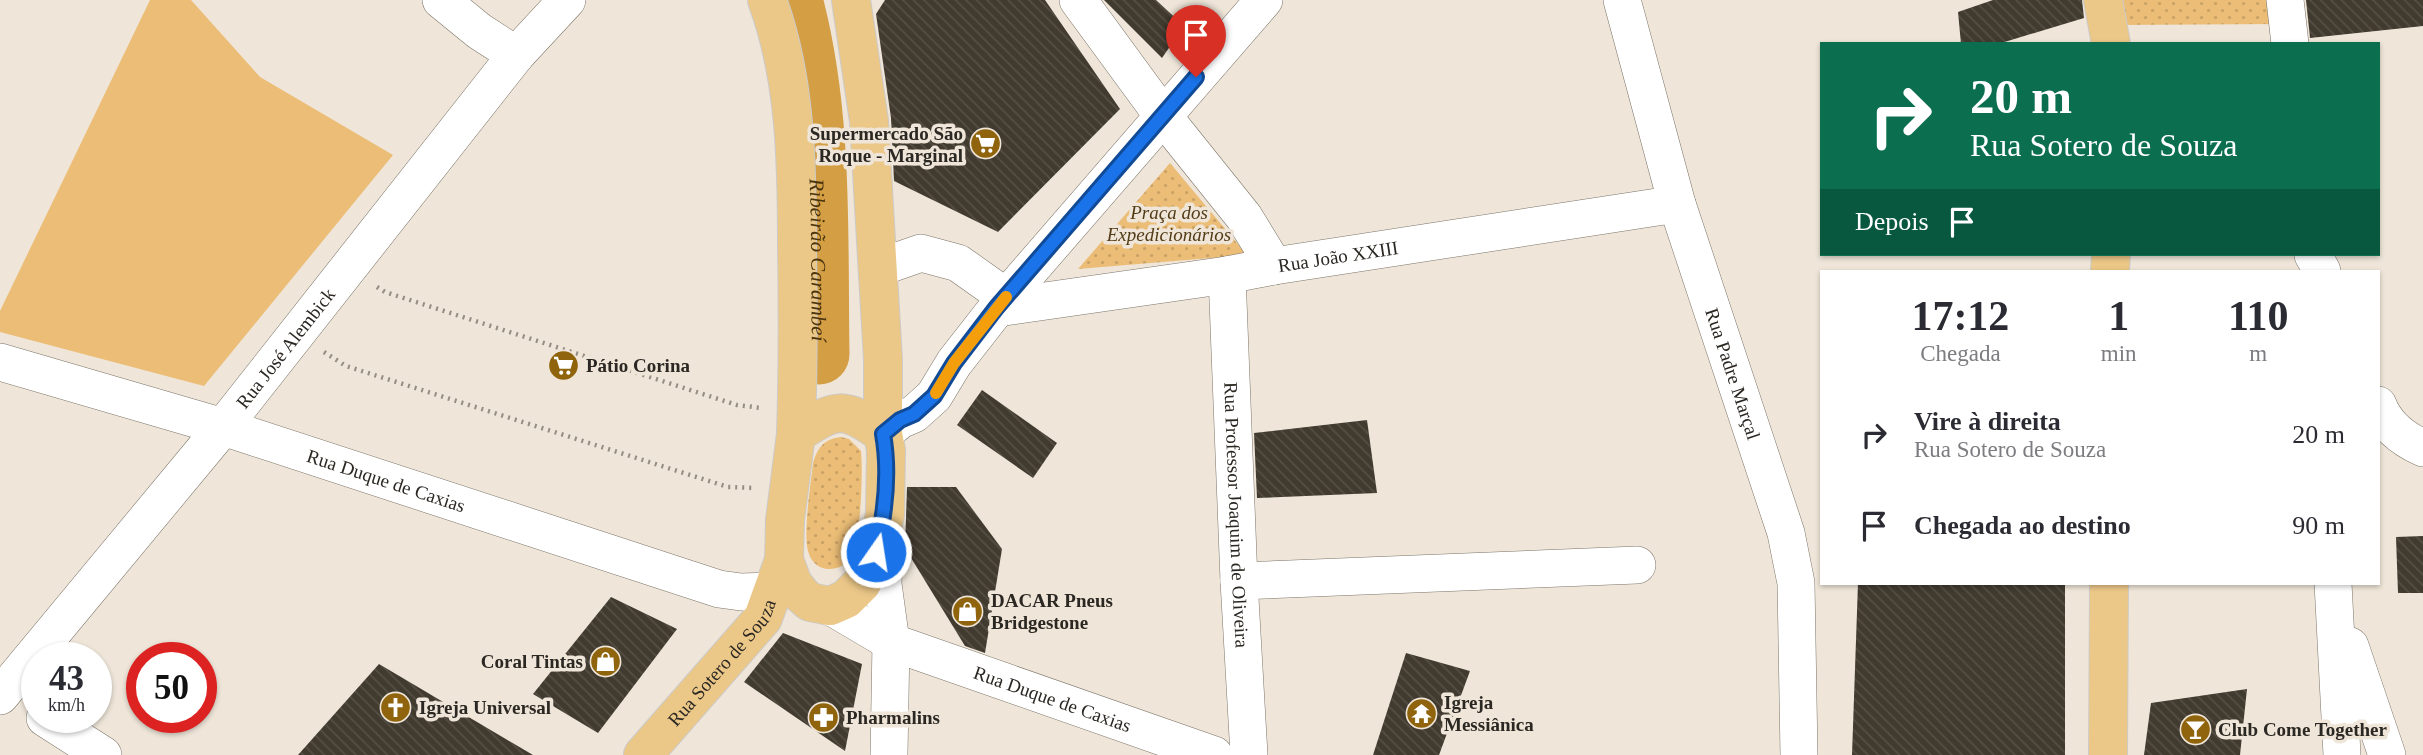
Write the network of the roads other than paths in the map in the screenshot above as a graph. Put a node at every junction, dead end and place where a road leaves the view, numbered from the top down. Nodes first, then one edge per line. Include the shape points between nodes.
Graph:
1 (441, 0) edge
2 (567, 0) edge
3 (767, 0) edge
4 (851, 0) edge
5 (1078, 0) edge
6 (1264, 0) edge
7 (1622, 0) edge
8 (2103, 0) edge
9 (2285, 0) edge
10 (2111, 42) edge
11 (2290, 42) edge
12 (516, 55) junction
13 (1163, 116) junction
14 (1677, 204) junction
15 (1273, 266) junction
16 (878, 268) junction
17 (1227, 275) junction
18 (1001, 303) junction
19 (0, 362) edge
20 (2380, 410) edge
21 (796, 423) junction
22 (223, 427) junction
23 (883, 434) junction
24 (2423, 448) edge
25 (885, 515) junction
26 (1637, 565) dead end
27 (1239, 581) junction
28 (2109, 585) edge
29 (2333, 587) edge
30 (773, 590) junction
31 (820, 604) junction
32 (891, 642) junction
33 (2, 692) edge
34 (21, 703) edge
35 (69, 733) edge
36 (103, 755) edge
37 (643, 755) edge
38 (889, 755) edge
39 (1214, 755) edge
40 (1249, 755) edge
41 (1799, 755) edge
42 (2108, 755) edge
43 (2342, 755) edge
44 (2387, 755) edge

1 - 12 street
2 - 12 street, Rua José Alembick
3 - 21 main road via 778,29 796,148
4 - 16 main road via 869,121
5 - 13 street
6 - 13 street
7 - 14 street, Rua Padre Marçal
8 - 10 main road
9 - 11 street
12 - 22 street, Rua José Alembick
13 - 15 street via 1244,217
13 - 18 street
14 - 15 street, Rua João XXIII
14 - 41 street, Rua Padre Marçal via 1786,533 1796,583
15 - 17 street, Rua João XXIII
16 - 18 street via 920,253 958,263
16 - 23 main road
17 - 18 street, Rua João XXIII
17 - 27 street, Rua Professor Joaquim de Oliveira
18 - 23 street via 934,396
19 - 22 street, Rua Duque de Caxias
20 - 24 street via 2397,434
21 - 23 main road via 842,412
21 - 30 main road
22 - 30 street, Rua Duque de Caxias via 719,589
22 - 33 street, Rua José Alembick
23 - 25 main road
25 - 31 main road via 862,583 846,599
25 - 32 street via 883,584
26 - 27 street
27 - 40 street, Rua Professor Joaquim de Oliveira
28 - 42 main road
29 - 43 street
29 - 44 street
30 - 31 main road via 793,584
30 - 37 main road, Rua Sotero de Souza
31 - 32 street, Rua Duque de Caxias
32 - 38 street
32 - 39 street, Rua Duque de Caxias
33 - 34 street
35 - 36 street

